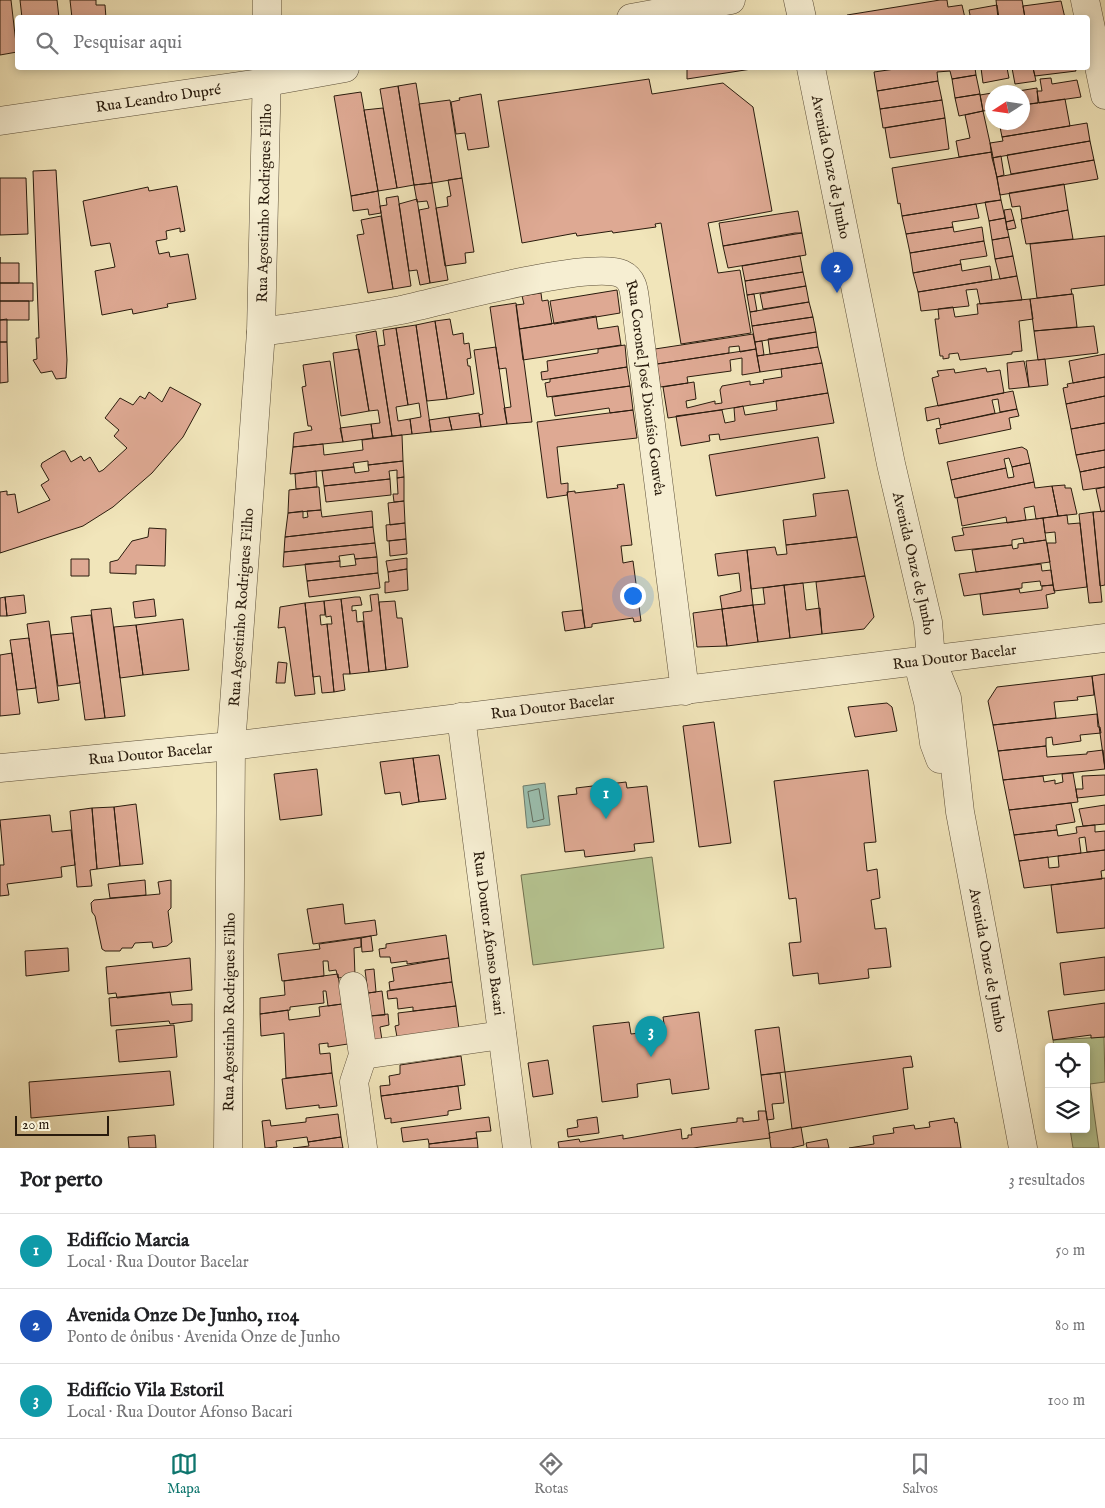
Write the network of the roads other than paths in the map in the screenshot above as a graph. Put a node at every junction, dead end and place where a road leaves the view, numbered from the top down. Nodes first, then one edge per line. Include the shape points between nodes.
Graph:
1 (267, 0) edge
2 (731, 0) edge
3 (798, 0) edge
4 (1085, 0) edge
5 (267, 15) edge
6 (648, 15) edge
7 (801, 15) edge
8 (1088, 15) edge
9 (1090, 24) edge
10 (320, 70) edge
11 (811, 70) edge
12 (267, 74) edge
13 (1105, 95) edge
14 (0, 121) edge
15 (261, 332) junction
16 (1105, 638) edge
17 (924, 660) junction
18 (685, 691) junction
19 (461, 717) junction
20 (231, 746) junction
21 (0, 768) edge
22 (353, 986) dead end
23 (502, 1034) junction
24 (363, 1055) junction
25 (228, 1148) edge
26 (363, 1148) edge
27 (517, 1148) edge
28 (1023, 1148) edge

1 - 5 street
2 - 6 street
3 - 7 street
4 - 8 street
9 - 13 street
10 - 12 street, Rua Leandro Dupré
11 - 17 street, Avenida Onze de Junho via 891,464 928,622
12 - 14 street, Rua Leandro Dupré
12 - 15 street, Rua Agostinho Rodrigues Filho
15 - 18 street, Rua Coronel José Dionísio Gouvêa via 401,310 548,277 608,271 628,278 636,307
15 - 20 street, Rua Agostinho Rodrigues Filho
16 - 17 street, Rua Doutor Bacelar
17 - 18 street, Rua Doutor Bacelar
17 - 28 street, Avenida Onze de Junho via 948,698 960,812
18 - 19 street, Rua Doutor Bacelar
19 - 20 street, Rua Doutor Bacelar
19 - 23 street, Rua Doutor Afonso Bacari
20 - 21 street, Rua Doutor Bacelar
20 - 25 street, Rua Agostinho Rodrigues Filho
22 - 24 street
23 - 24 street
23 - 27 street, Rua Doutor Afonso Bacari
24 - 26 street via 354,1082

